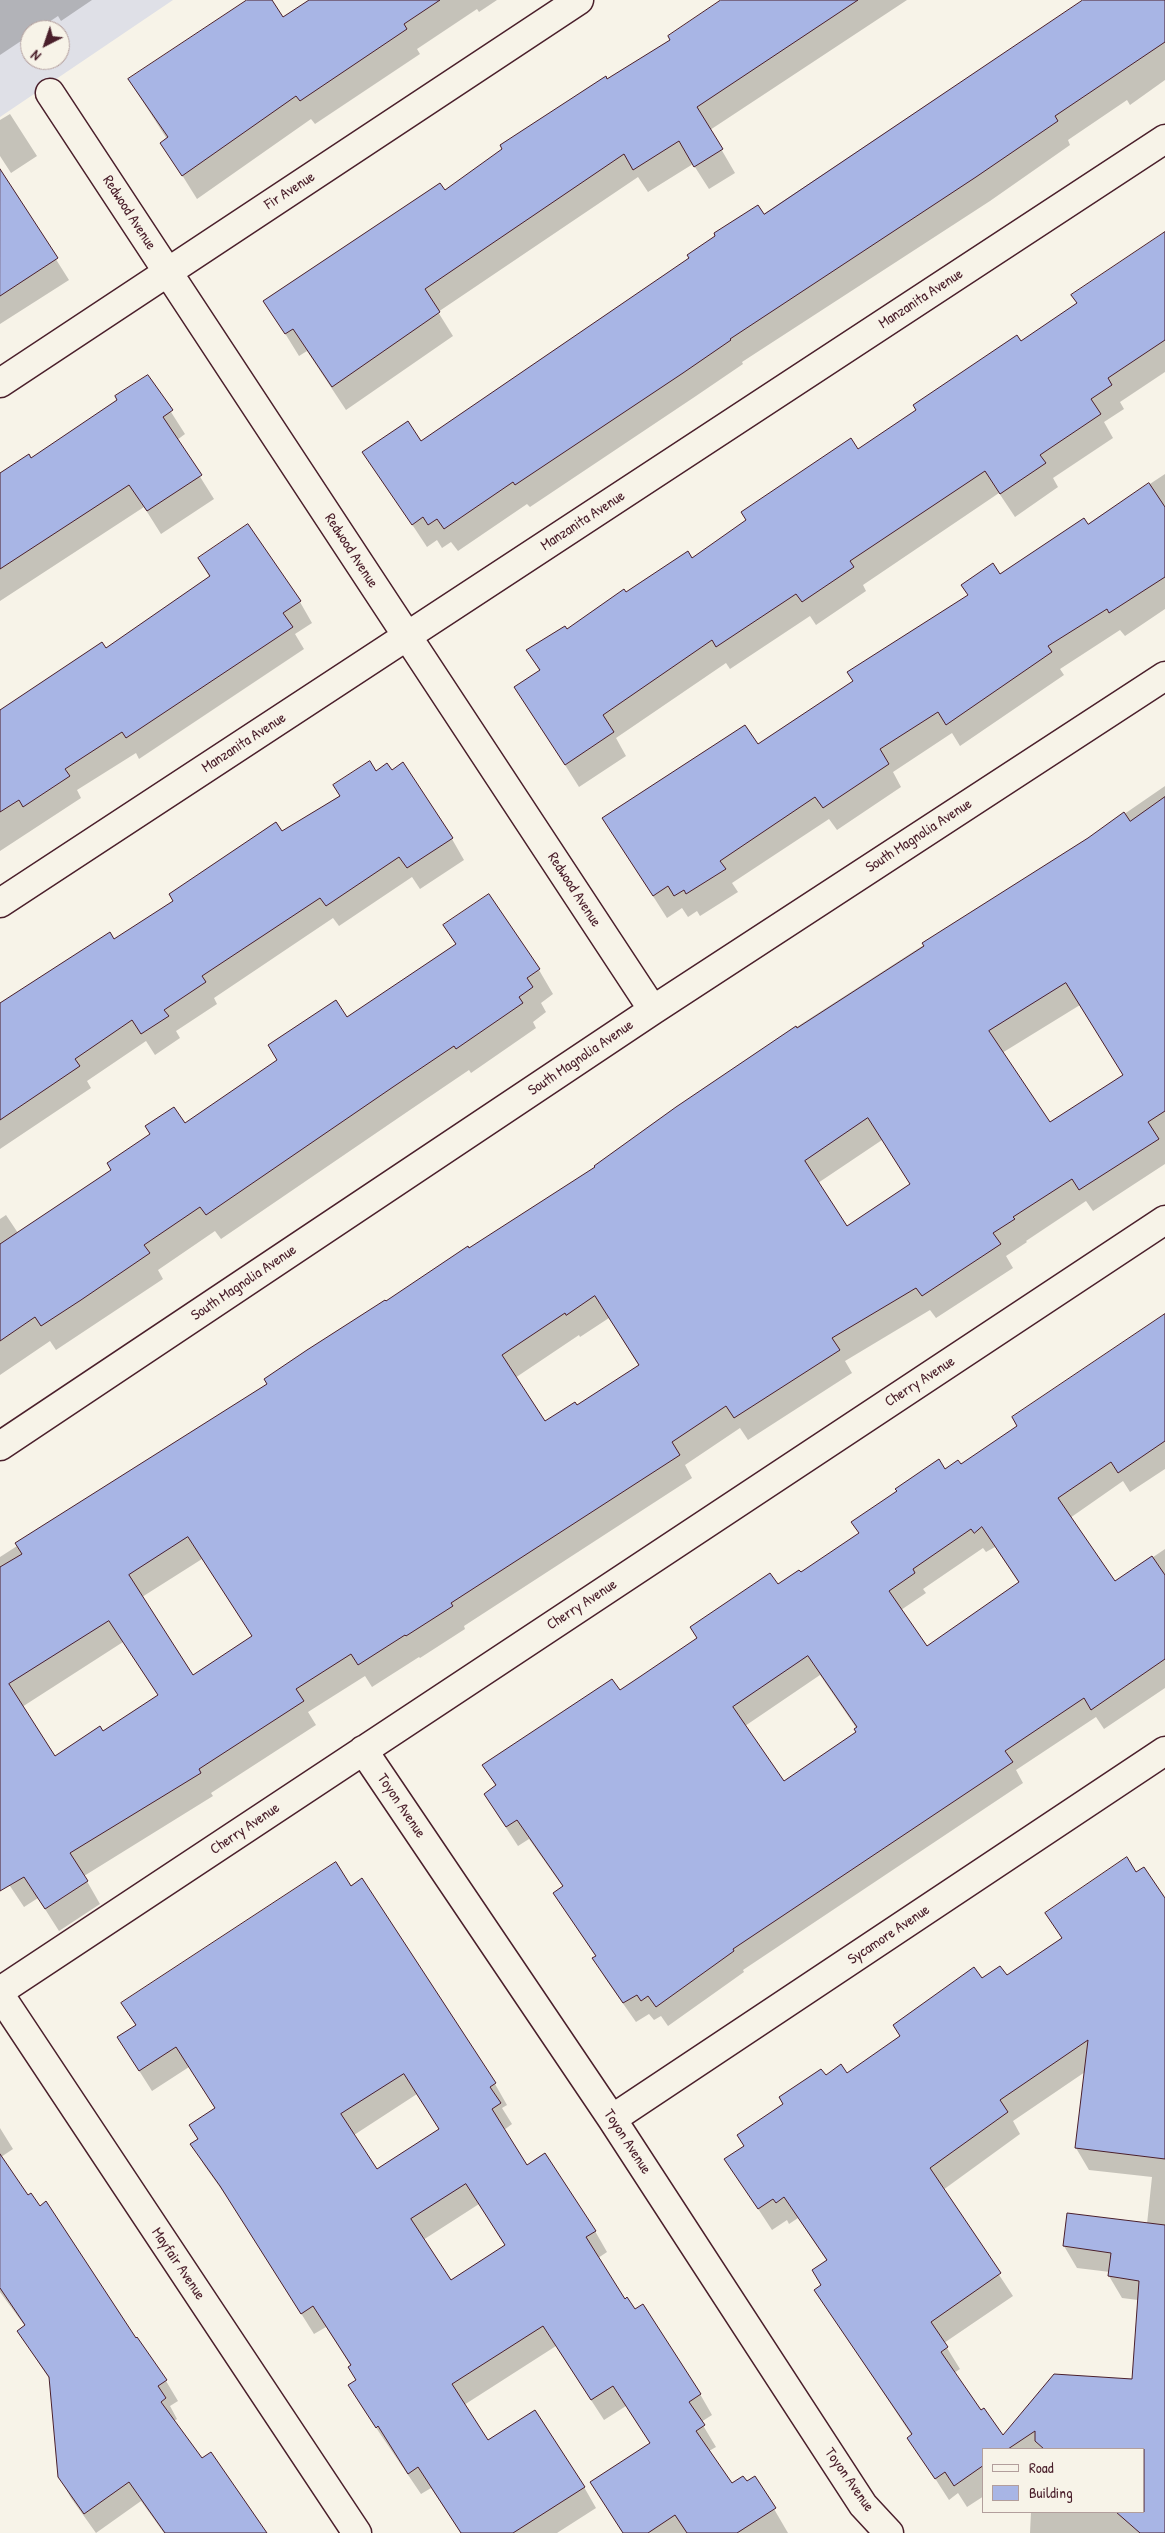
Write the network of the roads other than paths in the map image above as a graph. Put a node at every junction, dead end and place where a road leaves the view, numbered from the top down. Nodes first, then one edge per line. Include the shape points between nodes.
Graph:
1 (579, 0) edge
2 (50, 93) dead end
3 (1165, 139) edge
4 (168, 272) junction
5 (0, 383) edge
6 (407, 636) junction
7 (1165, 676) edge
8 (0, 903) edge
9 (653, 1010) junction
10 (1165, 1220) edge
11 (0, 1446) edge
12 (363, 1750) junction
13 (1161, 1762) edge
14 (0, 1991) edge
15 (0, 1995) edge
16 (612, 2119) junction
17 (357, 2533) edge
18 (889, 2533) edge

1 - 4 street, Fir Avenue
2 - 4 street, Redwood Avenue
3 - 6 street, Manzanita Avenue
4 - 5 street, Fir Avenue
4 - 6 street, Redwood Avenue
6 - 8 street, Manzanita Avenue
6 - 9 street, Redwood Avenue
7 - 9 street, South Magnolia Avenue
9 - 11 street, South Magnolia Avenue
10 - 12 street, Cherry Avenue
12 - 14 street, Cherry Avenue
12 - 16 street, Toyon Avenue
13 - 16 street, Sycamore Avenue
15 - 17 street, Mayfair Avenue
16 - 18 street, Toyon Avenue via 864,2505

